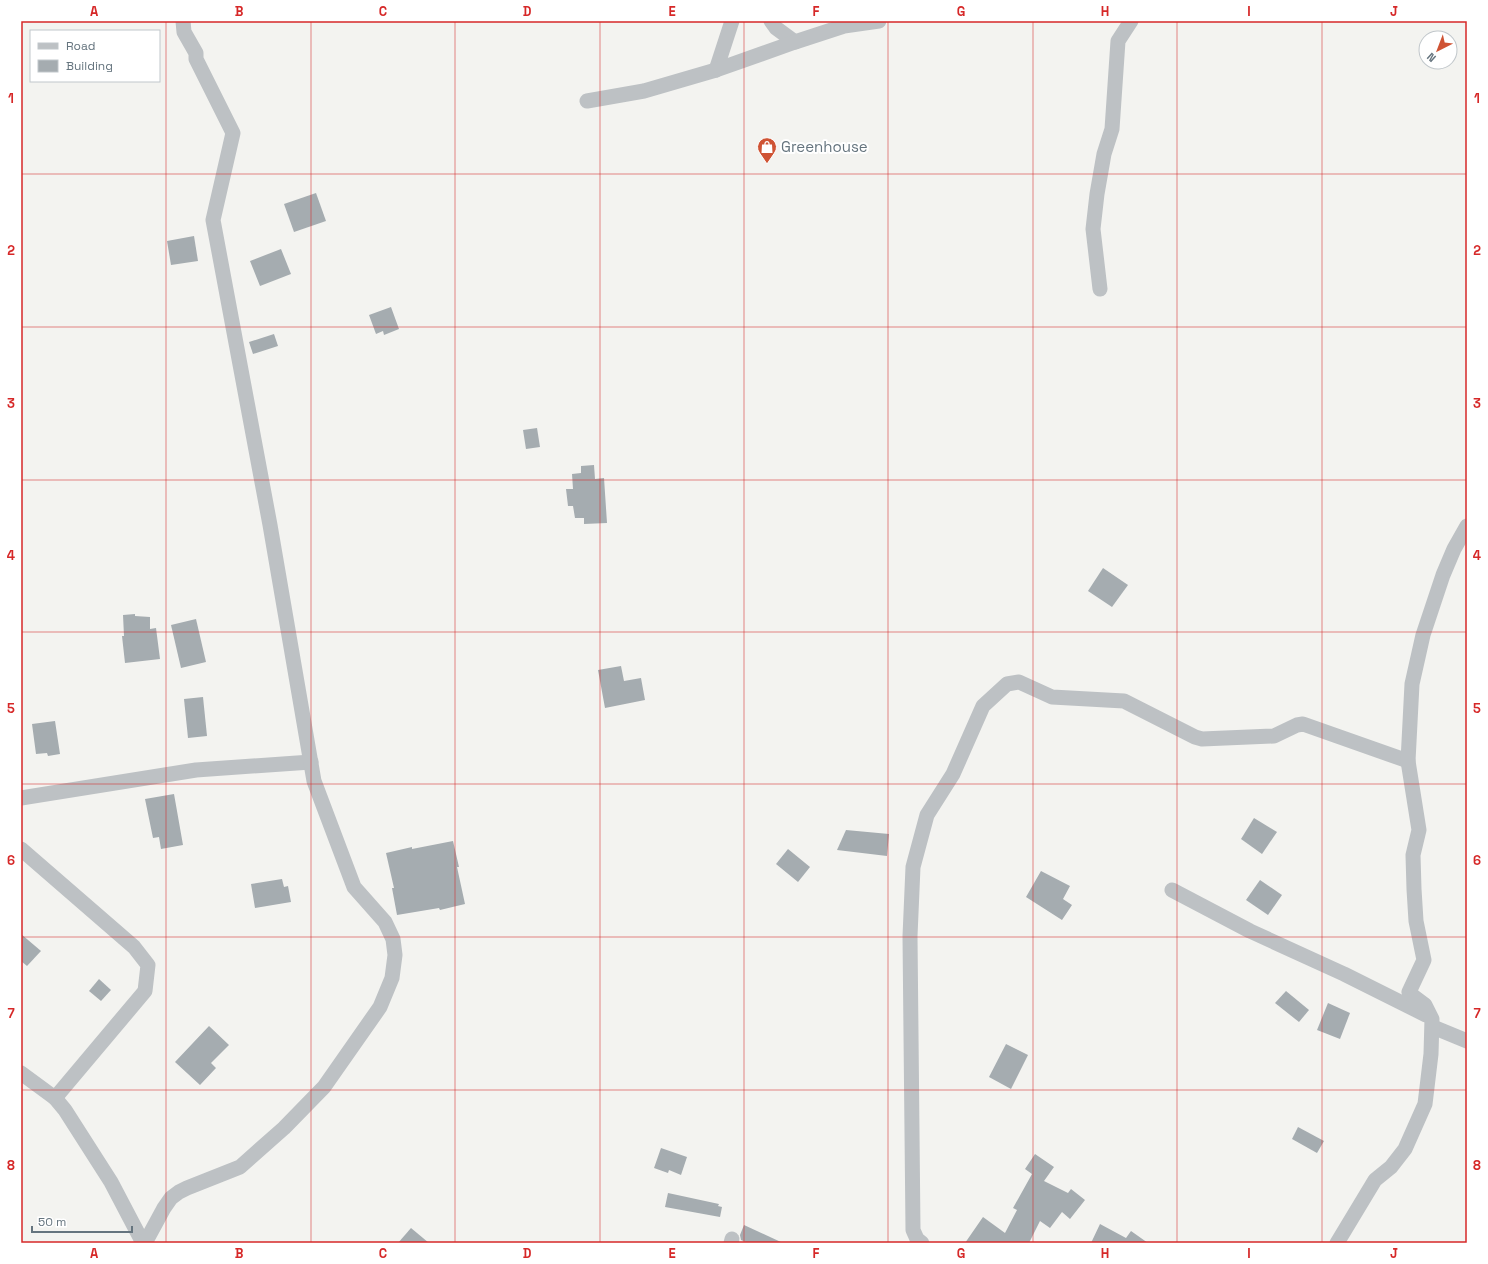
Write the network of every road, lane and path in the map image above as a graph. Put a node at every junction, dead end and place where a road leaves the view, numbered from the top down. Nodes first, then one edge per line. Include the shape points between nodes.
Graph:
1 (183, 21) edge
2 (732, 21) edge
3 (771, 21) edge
4 (879, 21) edge
5 (1131, 21) edge
6 (795, 42) junction
7 (716, 70) junction
8 (587, 101) dead end
9 (1100, 288) dead end
10 (1467, 526) edge
11 (1408, 761) junction
12 (311, 762) junction
13 (21, 798) edge
14 (21, 849) edge
15 (1172, 890) dead end
16 (1433, 1023) junction
17 (1467, 1041) edge
18 (21, 1073) edge
19 (55, 1098) junction
20 (144, 1243) edge
21 (922, 1243) edge
22 (1337, 1243) edge

1 - 12 street via 184,32 196,53 196,59 233,133 213,220 269,517
2 - 7 street
3 - 6 street
4 - 6 street via 844,26
5 - 9 street via 1118,40 1112,129 1104,154 1097,194 1093,229
6 - 7 street
7 - 8 street via 644,91
10 - 11 street via 1443,575 1423,635 1412,684
11 - 16 street via 1419,830 1413,855 1414,908 1424,960 1409,992 1425,1005
11 - 21 street via 1303,724 1297,724 1274,736 1202,740 1124,701 1052,697 1019,682 1007,684 991,698 983,706 953,774 927,815 913,867 910,936 913,1230
12 - 13 street via 196,770
12 - 20 street via 314,781 354,887 385,922 392,939 395,955 392,978 380,1007 324,1087 240,1168 187,1188 171,1198
14 - 19 street via 134,947 148,965 145,991
15 - 16 street via 1250,931 1344,974
16 - 17 street
16 - 22 street via 1425,1104 1405,1149 1391,1167 1375,1180
18 - 19 street
19 - 20 street via 111,1182

